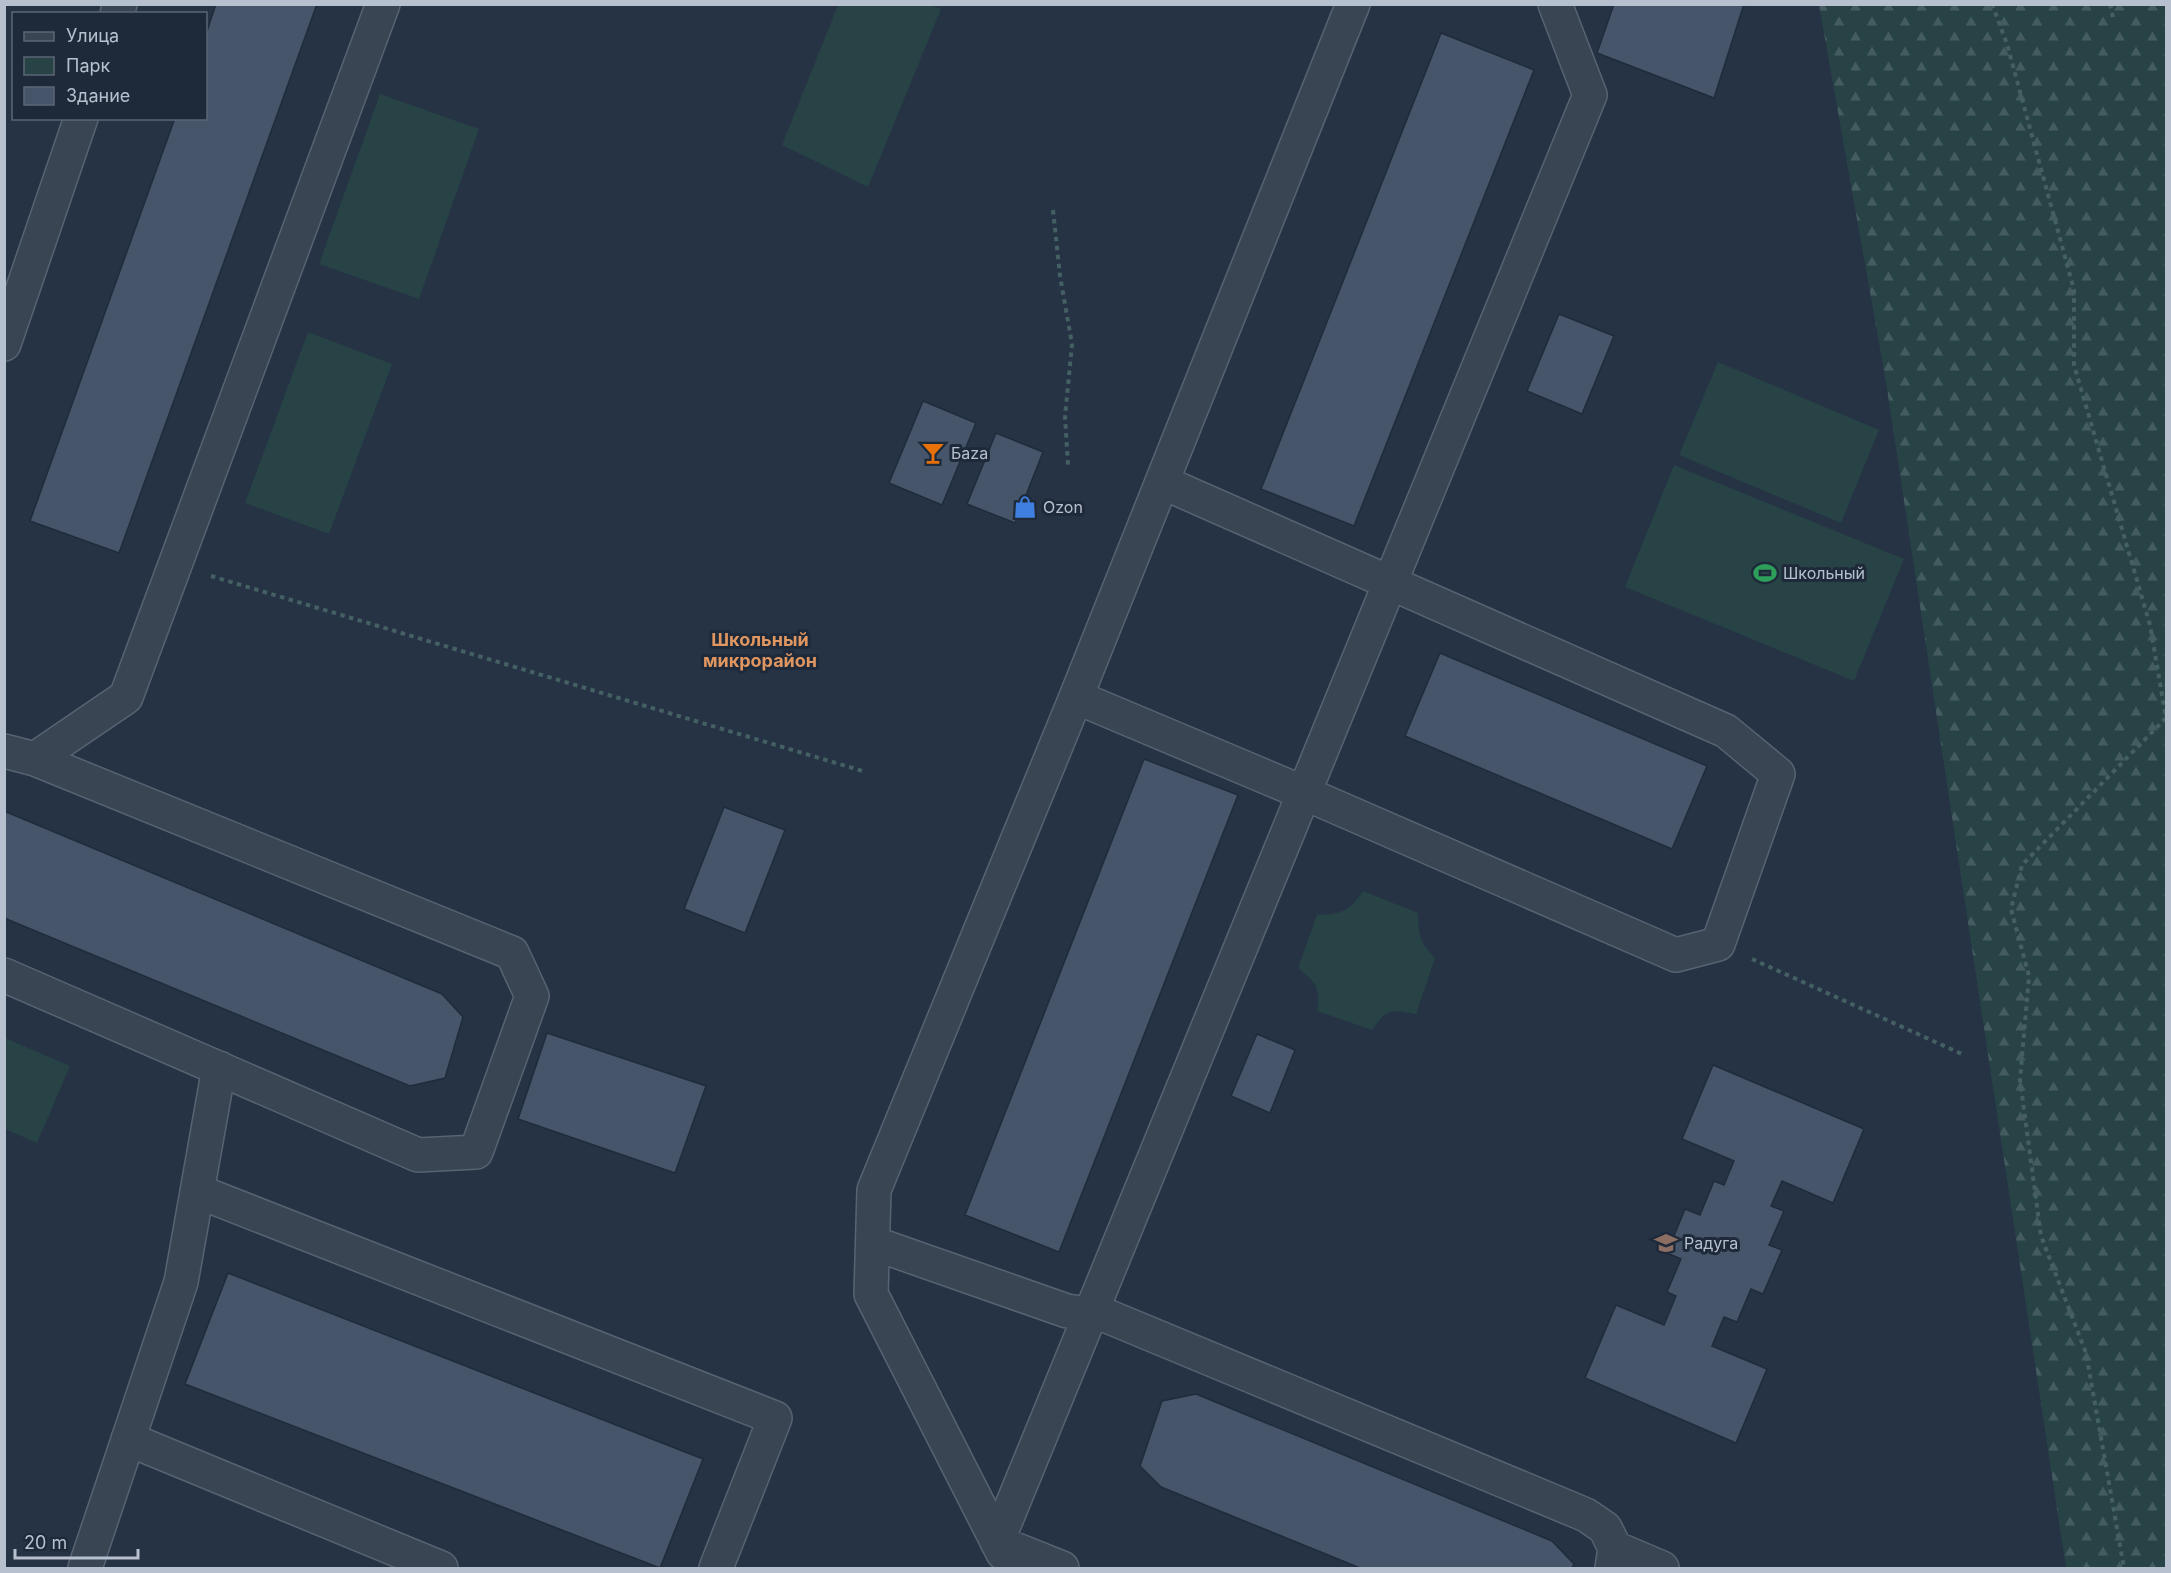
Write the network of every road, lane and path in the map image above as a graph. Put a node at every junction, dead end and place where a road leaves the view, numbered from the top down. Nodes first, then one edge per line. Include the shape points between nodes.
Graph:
1 (383, 4) edge
2 (1353, 4) edge
3 (1555, 4) edge
4 (1992, 4) edge
5 (2110, 4) edge
6 (2113, 18) dead end
7 (80, 120) edge
8 (1053, 210) dead end
9 (4, 344) edge
10 (1068, 465) dead end
11 (1162, 482) junction
12 (175, 566) junction
13 (1390, 583) junction
14 (1076, 697) junction
15 (2166, 719) edge
16 (20, 755) edge
17 (866, 772) dead end
18 (1304, 793) junction
19 (1718, 944) junction
20 (4, 975) edge
21 (1962, 1054) dead end
22 (219, 1068) junction
23 (197, 1191) junction
24 (873, 1243) junction
25 (1090, 1314) junction
26 (128, 1439) junction
27 (1004, 1555) edge
28 (1613, 1558) edge
29 (85, 1569) edge
30 (441, 1569) edge
31 (716, 1569) edge
32 (1062, 1569) edge
33 (1662, 1569) edge
34 (2124, 1569) edge

1 - 12 street
2 - 11 street
3 - 13 street via 1590,95
4 - 15 path via 2007,44 2074,290 2074,365 2150,626
5 - 6 path
7 - 9 street
8 - 10 path via 1072,344 1065,417
11 - 13 street
11 - 14 street
12 - 16 street via 126,697
12 - 17 path
13 - 18 street
13 - 19 street via 1726,731 1778,774
14 - 18 street
14 - 24 street via 874,1190
15 - 34 path via 2022,865 2011,909 2029,976 2020,1080 2041,1236 2086,1353
16 - 22 street via 512,953 532,996 476,1152 418,1155
18 - 19 street via 1676,955
18 - 25 street
19 - 21 path
20 - 22 street
22 - 23 street
23 - 26 street via 181,1281
23 - 31 street via 775,1418
24 - 25 street via 1066,1311
24 - 27 street via 872,1294
25 - 27 street
25 - 28 street via 1107,1316 1586,1515 1605,1528
26 - 29 street
26 - 30 street
27 - 32 street
28 - 33 street

